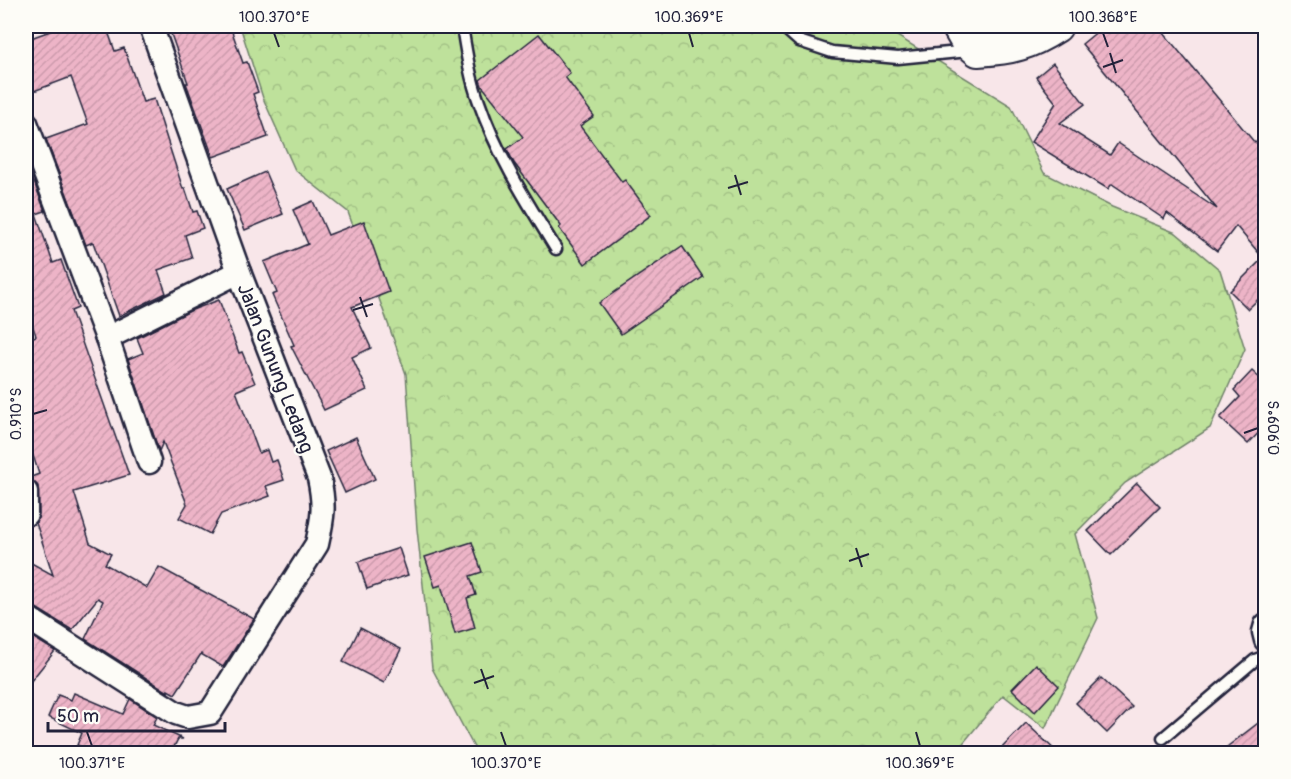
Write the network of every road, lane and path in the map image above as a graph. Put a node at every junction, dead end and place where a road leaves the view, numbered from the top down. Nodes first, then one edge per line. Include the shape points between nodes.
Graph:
1 (151, 26) edge
2 (462, 26) edge
3 (782, 26) edge
4 (958, 26) edge
5 (1056, 26) edge
6 (978, 50) junction
7 (26, 123) edge
8 (556, 249) dead end
9 (239, 272) junction
10 (107, 338) junction
11 (150, 462) dead end
12 (26, 492) edge
13 (26, 514) edge
14 (26, 617) edge
15 (1266, 625) edge
16 (1266, 639) edge
17 (1266, 656) edge
18 (1163, 738) dead end

1 - 9 street, Jalan Gunung Ledang
2 - 8 lane via 478,101 494,140 518,189
3 - 6 lane via 799,41 832,52 898,58
4 - 6 street
5 - 6 street via 1026,43
7 - 10 street
9 - 10 street
9 - 14 street, Jalan Gunung Ledang via 319,478 324,516 317,544 210,713 188,717 176,713
10 - 11 street
12 - 13 street
15 - 16 street
17 - 18 lane via 1255,660

